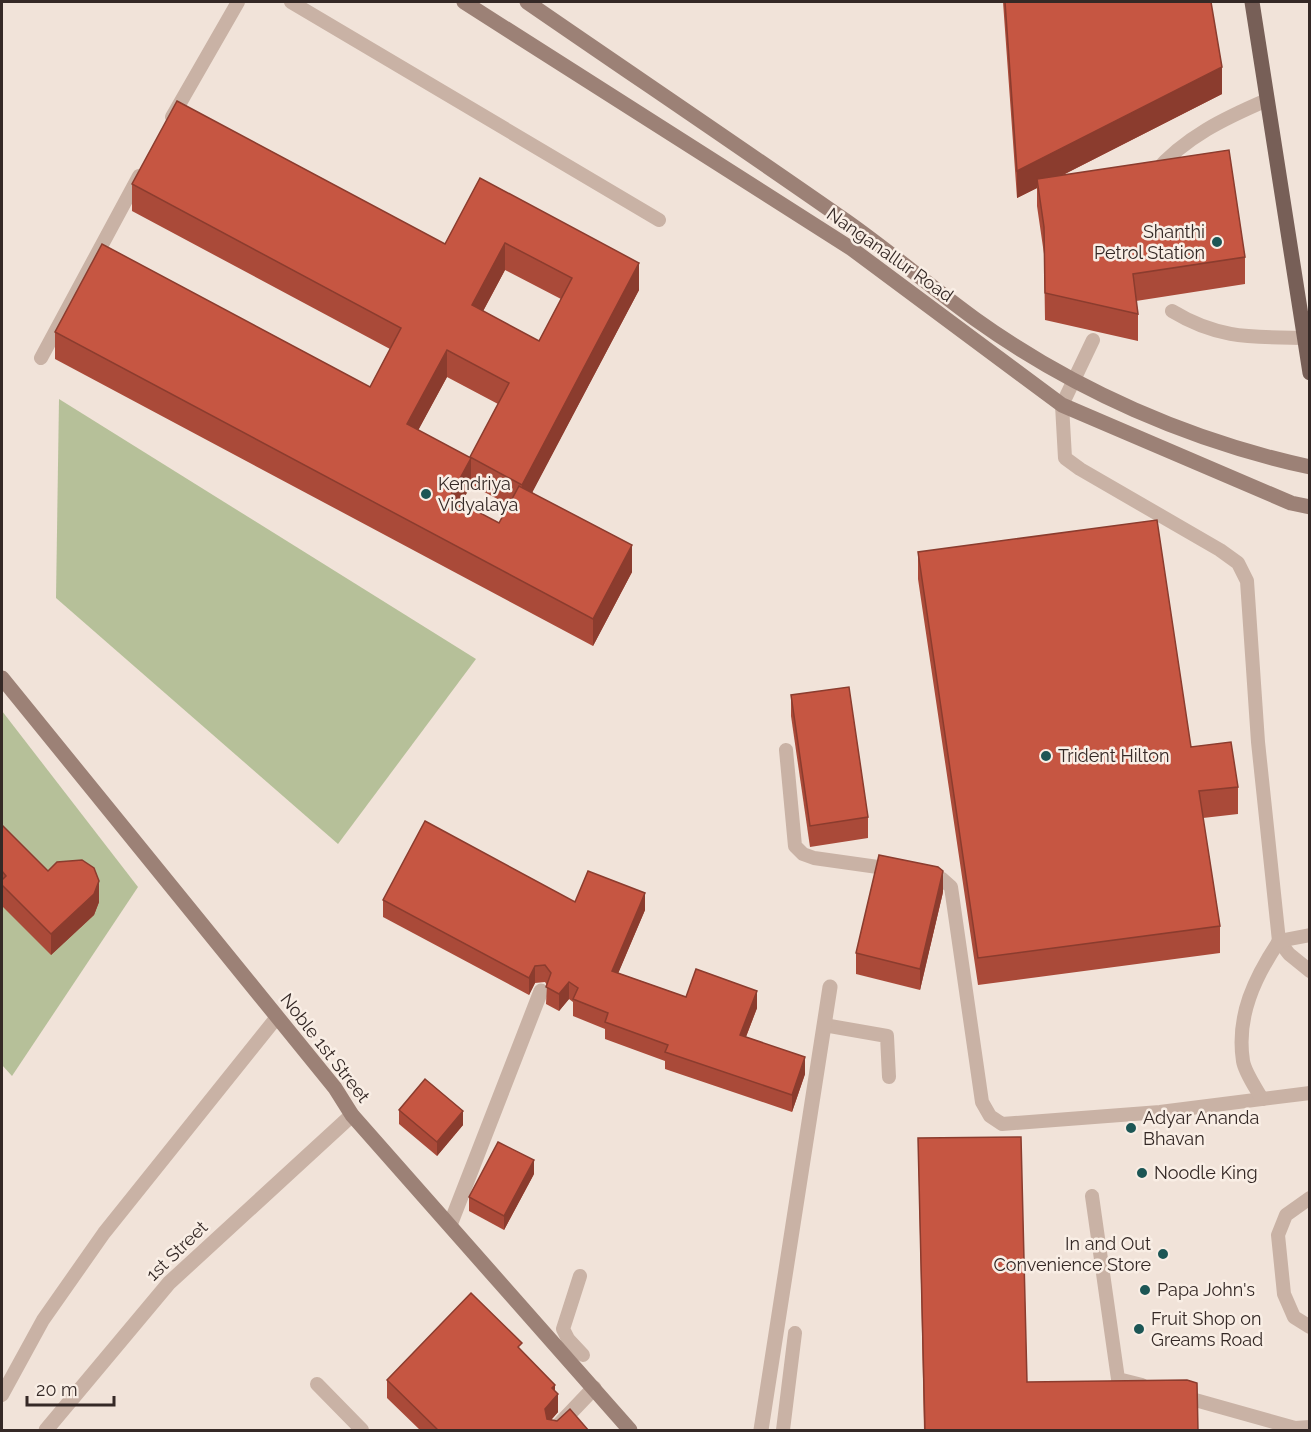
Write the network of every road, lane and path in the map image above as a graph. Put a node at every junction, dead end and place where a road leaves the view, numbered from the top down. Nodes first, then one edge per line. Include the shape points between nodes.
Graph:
1 (238, 2) edge
2 (291, 2) edge
3 (464, 2) edge
4 (527, 2) edge
5 (1252, 2) edge
6 (1267, 100) junction
7 (163, 134) edge
8 (146, 165) edge
9 (1154, 173) edge
10 (815, 199) junction
11 (803, 217) junction
12 (658, 220) dead end
13 (1172, 311) dead end
14 (1304, 338) junction
15 (1093, 340) dead end
16 (40, 358) dead end
17 (1310, 373) edge
18 (1074, 381) junction
19 (1062, 405) junction
20 (1310, 467) edge
21 (1310, 507) edge
22 (2, 678) edge
23 (786, 750) dead end
24 (1310, 934) edge
25 (1279, 941) junction
26 (1310, 971) edge
27 (830, 987) dead end
28 (541, 992) dead end
29 (277, 1017) junction
30 (824, 1025) junction
31 (889, 1077) dead end
32 (1310, 1093) edge
33 (1262, 1099) junction
34 (352, 1115) junction
35 (1092, 1196) dead end
36 (1310, 1198) edge
37 (450, 1226) junction
38 (580, 1276) dead end
39 (1310, 1327) edge
40 (795, 1333) dead end
41 (565, 1345) junction
42 (583, 1355) dead end
43 (317, 1384) dead end
44 (594, 1388) junction
45 (2, 1395) edge
46 (1310, 1426) edge
47 (50, 1429) edge
48 (362, 1431) edge
49 (554, 1431) edge
50 (630, 1431) edge
51 (760, 1431) edge
52 (783, 1431) edge

1 - 7 lane
2 - 12 lane
3 - 11 street, Nanganallur Road
4 - 10 street, Nanganallur Road
5 - 6 main road
6 - 9 lane via 1197,135 1172,153
6 - 14 main road
8 - 16 lane
10 - 11 street
10 - 18 street, Nanganallur Road via 976,320
11 - 19 street, Nanganallur Road
13 - 14 lane via 1229,336
14 - 17 main road
15 - 18 lane
18 - 19 lane
18 - 20 street, Nanganallur Road via 1105,398 1255,455
19 - 21 street, Nanganallur Road
19 - 25 lane via 1065,458 1220,550 1238,563 1247,580 1258,741
22 - 29 street, Noble 1st Street
23 - 33 lane via 793,836 795,846 803,854 930,874 951,887 982,1102 990,1116 1002,1124 1160,1112
24 - 25 lane
25 - 26 lane
25 - 33 lane via 1249,992 1244,1022 1243,1062
27 - 30 street
28 - 37 street
29 - 34 street, Noble 1st Street
29 - 45 lane via 104,1233 43,1320
30 - 31 lane via 887,1036
30 - 51 street
32 - 33 lane
34 - 37 street, Noble 1st Street
34 - 47 street, 1st Street via 169,1283
35 - 46 lane via 1118,1379 1295,1428
36 - 39 lane via 1286,1215 1278,1235 1284,1294 1294,1317
37 - 41 street, Noble 1st Street
38 - 41 lane via 563,1329
40 - 52 lane
41 - 42 lane
41 - 44 street, Noble 1st Street
43 - 48 lane
44 - 49 street
44 - 50 street, Noble 1st Street

